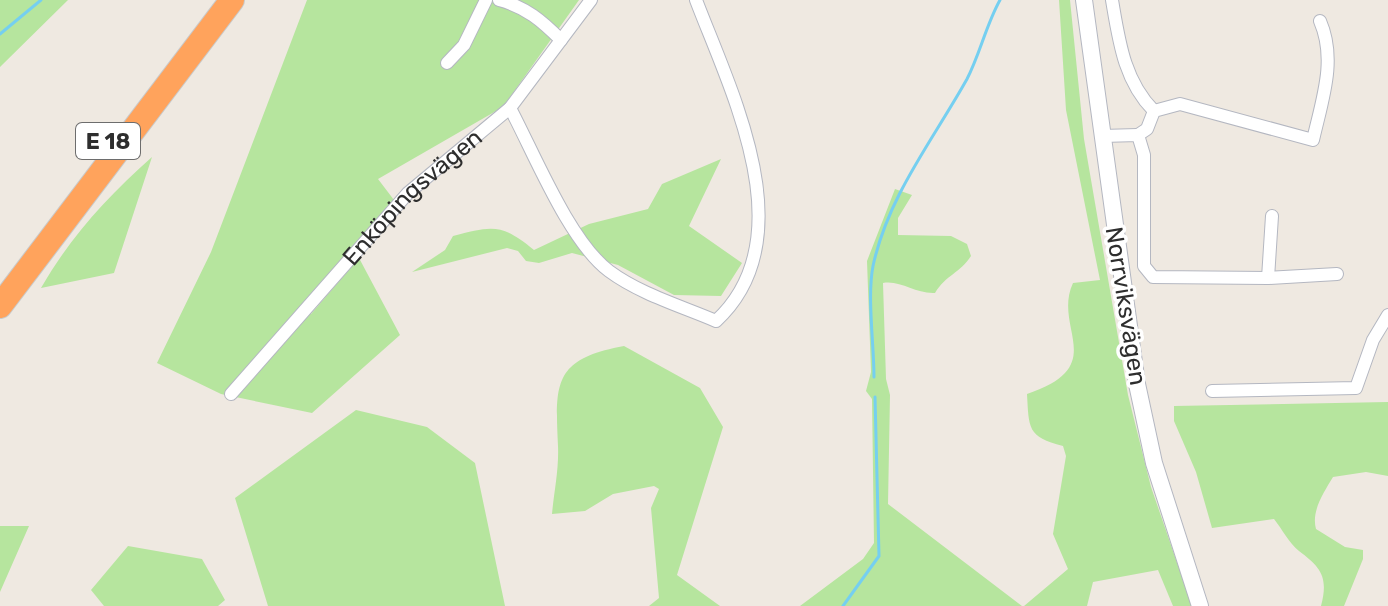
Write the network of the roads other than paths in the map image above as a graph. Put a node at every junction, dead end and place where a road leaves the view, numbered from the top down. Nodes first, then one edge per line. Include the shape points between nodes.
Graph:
1 (212, 0) edge
2 (232, 0) edge
3 (486, 0) edge
4 (499, 0) edge
5 (591, 0) edge
6 (696, 0) edge
7 (1084, 0) edge
8 (1112, 0) edge
9 (1320, 21) dead end
10 (561, 40) junction
11 (447, 63) dead end
12 (510, 108) junction
13 (1154, 111) junction
14 (1138, 135) junction
15 (1102, 136) junction
16 (1272, 216) dead end
17 (1337, 274) dead end
18 (1268, 278) junction
19 (0, 279) edge
20 (0, 306) edge
21 (1388, 315) edge
22 (1212, 391) dead end
23 (231, 394) dead end
24 (1200, 606) edge

1 - 19 highway, E 18
2 - 20 highway, E 18
3 - 11 street via 464,45
4 - 10 street via 539,18
5 - 10 street, Enköpingsvägen
6 - 12 street via 752,148 758,204 756,253 730,309 716,321 608,271 582,244
7 - 15 street, Norrviksvägen
8 - 13 street via 1121,53 1138,95
9 - 13 street via 1329,63 1313,140 1180,104
10 - 12 street, Enköpingsvägen
12 - 23 street, Enköpingsvägen via 408,193
13 - 14 street via 1147,129
14 - 15 street
14 - 18 street via 1144,155 1146,273 1163,278
15 - 24 street, Norrviksvägen via 1137,384 1158,478
16 - 18 street
17 - 18 street
21 - 22 street via 1356,388

